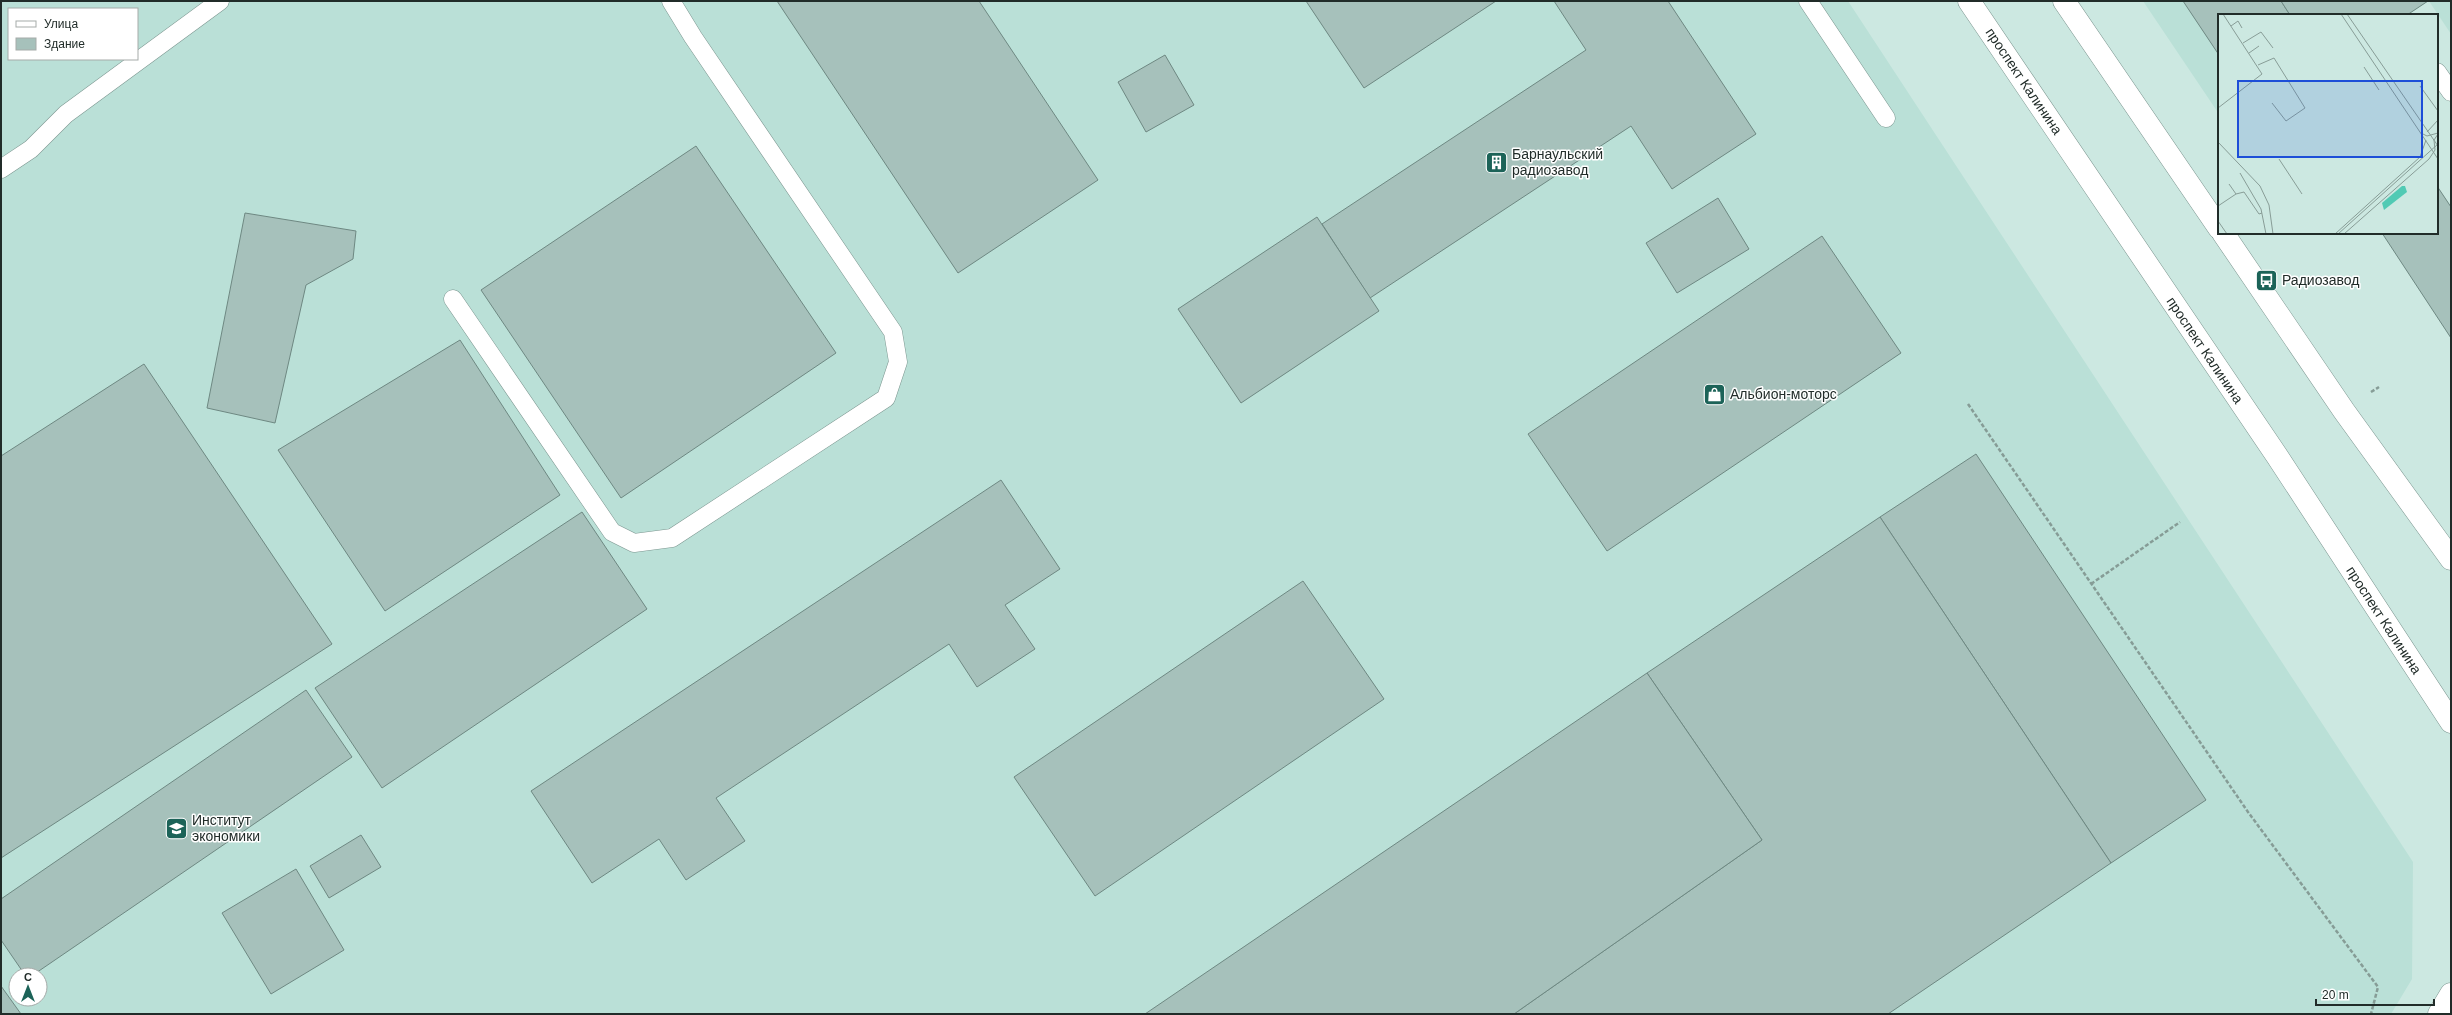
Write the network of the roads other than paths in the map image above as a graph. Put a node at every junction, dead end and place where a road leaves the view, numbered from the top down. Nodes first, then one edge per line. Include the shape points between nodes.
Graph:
1 (220, 1) edge
2 (671, 1) edge
3 (1808, 1) edge
4 (1969, 1) edge
5 (2064, 1) edge
6 (2438, 73) edge
7 (2451, 92) edge
8 (1886, 118) dead end
9 (1, 169) edge
10 (2218, 227) edge
11 (2224, 234) edge
12 (453, 299) dead end
13 (2451, 559) edge
14 (2444, 704) edge
15 (2451, 722) edge
16 (2451, 994) edge
17 (2439, 1014) edge

1 - 9 lane via 66,114 30,148
2 - 12 lane via 893,332 898,362 886,398 672,538 634,543 612,532
3 - 8 lane
4 - 14 main road, проспект Калинина
5 - 10 main road
6 - 7 lane
11 - 13 main road via 2344,411
14 - 15 main road, проспект Калинина
16 - 17 main road

